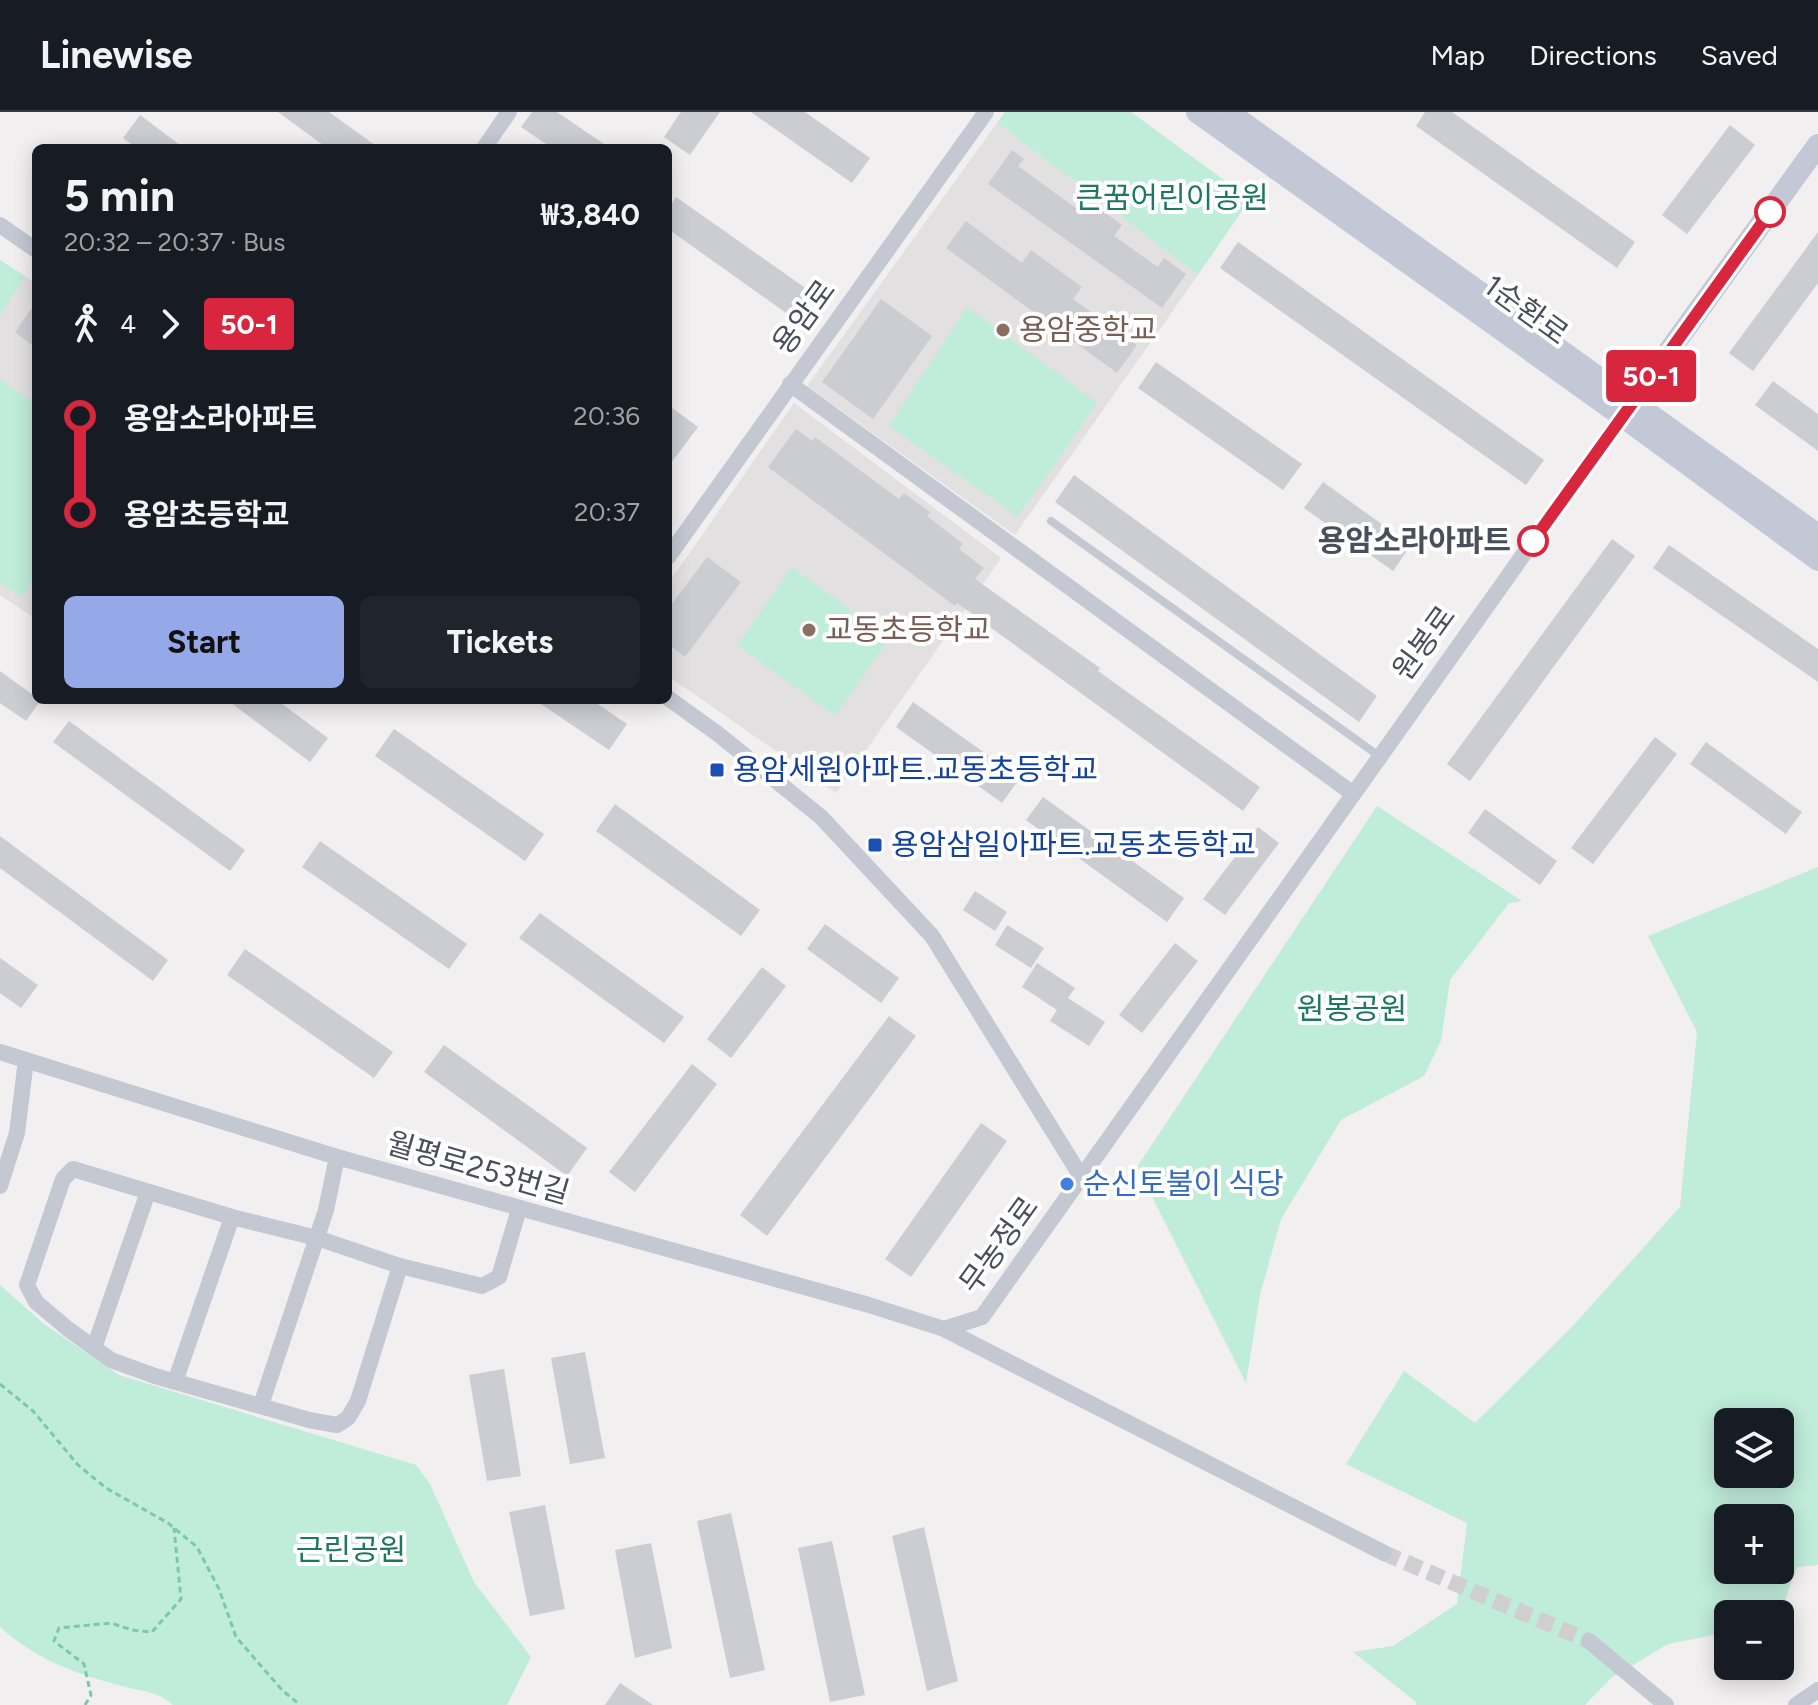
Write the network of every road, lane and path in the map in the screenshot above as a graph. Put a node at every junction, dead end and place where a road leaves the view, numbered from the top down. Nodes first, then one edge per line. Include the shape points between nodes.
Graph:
1 (509, 112) edge
2 (986, 112) edge
3 (1197, 112) edge
4 (1228, 112) edge
5 (487, 144) edge
6 (1818, 145) edge
7 (0, 225) edge
8 (32, 247) edge
9 (790, 384) junction
10 (1627, 409) junction
11 (1051, 521) dead end
12 (1818, 535) edge
13 (672, 551) edge
14 (1818, 560) edge
15 (672, 701) edge
16 (1379, 756) junction
17 (1352, 793) junction
18 (0, 1052) edge
19 (26, 1060) junction
20 (337, 1157) junction
21 (1082, 1178) junction
22 (0, 1186) edge
23 (148, 1192) junction
24 (519, 1209) junction
25 (232, 1217) junction
26 (317, 1238) junction
27 (400, 1266) junction
28 (944, 1329) junction
29 (94, 1348) junction
30 (175, 1382) junction
31 (0, 1384) edge
32 (261, 1405) junction
33 (174, 1528) junction
34 (1384, 1553) tunnel mouth
35 (1589, 1641) tunnel mouth
36 (1818, 1690) edge
37 (85, 1705) edge
38 (300, 1705) edge
39 (1666, 1705) edge
40 (1796, 1705) edge

1 - 5 street
2 - 9 street, 용암로
3 - 10 street, 1순환로
4 - 10 street, 1순환로
6 - 10 street, 원봉로
7 - 8 street
9 - 13 street, 용암로
9 - 17 street
10 - 12 street, 1순환로
10 - 14 street, 1순환로
10 - 16 street, 원봉로
11 - 16 lane
15 - 21 street via 821,817 932,936
16 - 17 street, 원봉로
17 - 21 street, 원봉로
18 - 19 street, 월평로253번길
19 - 20 street, 월평로253번길
19 - 22 street via 17,1133
20 - 24 street, 월평로253번길
20 - 26 street
21 - 28 street, 무농정로 via 982,1317
23 - 25 street
23 - 29 street
23 - 29 street via 73,1169 63,1179 27,1285 36,1302
24 - 27 street via 499,1277 482,1286
24 - 28 street, 월평로253번길
25 - 26 street
25 - 30 street
26 - 27 street
26 - 32 street
27 - 32 street via 348,1418 337,1425
28 - 34 street, 무농정로
29 - 30 street via 111,1360
30 - 32 street
31 - 33 path via 33,1411 78,1465
33 - 37 path via 181,1599 152,1632 111,1623 59,1628 54,1641 84,1664 91,1695
33 - 38 path via 197,1547 236,1637
35 - 39 street
36 - 40 street

